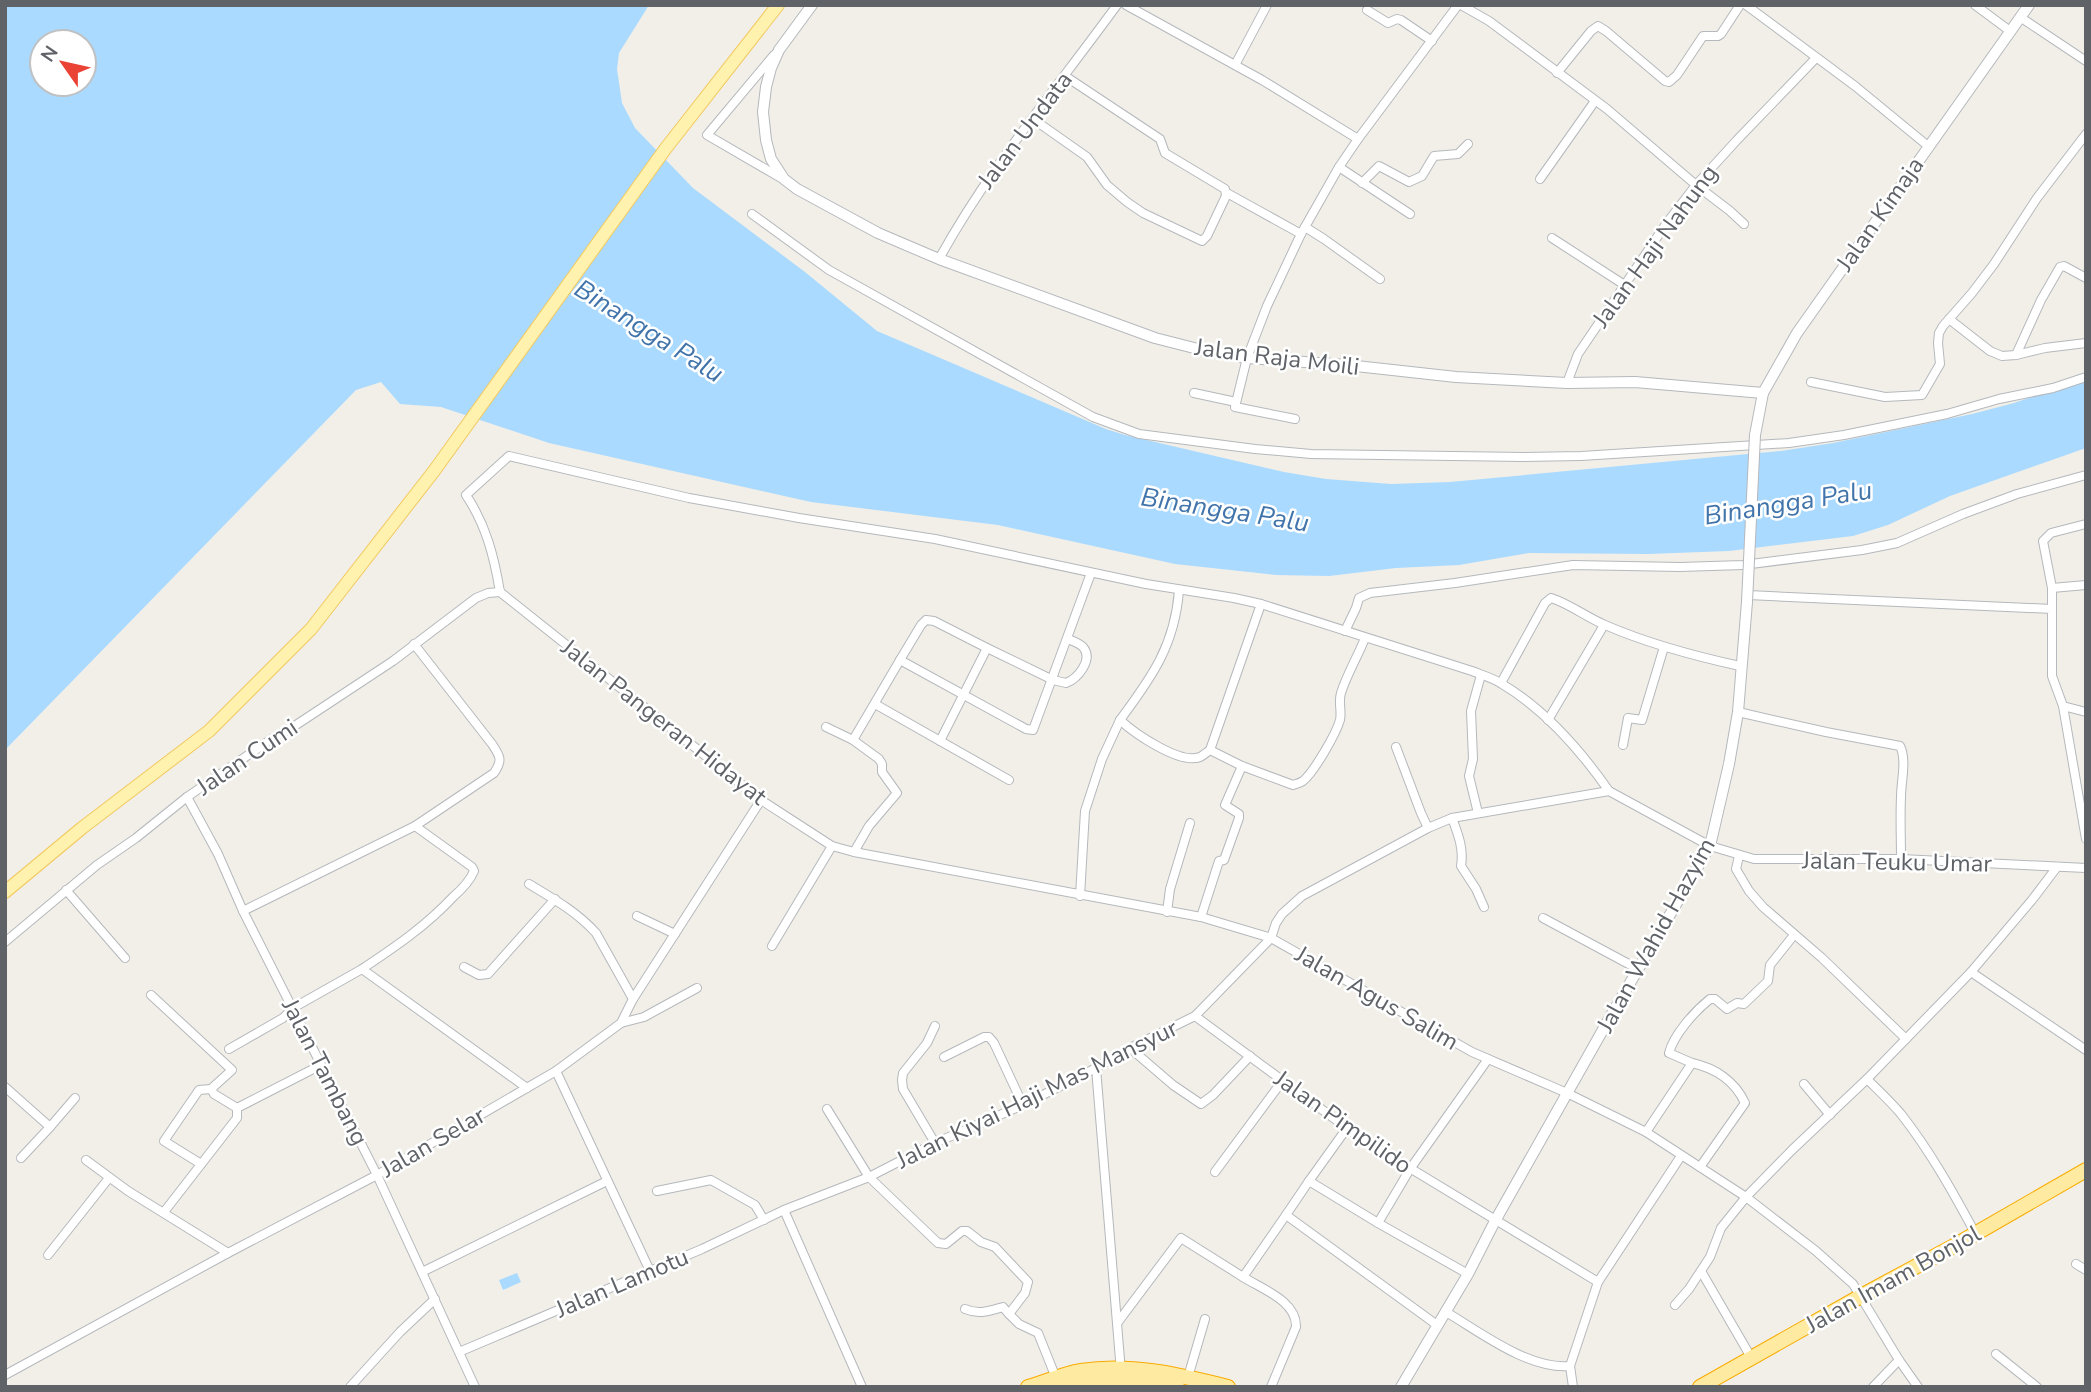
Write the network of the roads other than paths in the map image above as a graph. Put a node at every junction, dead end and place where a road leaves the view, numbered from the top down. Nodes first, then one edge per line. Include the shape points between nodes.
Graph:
1 (778, 5) edge
2 (812, 5) edge
3 (1117, 5) edge
4 (1126, 5) edge
5 (1267, 5) edge
6 (1460, 5) edge
7 (1740, 5) edge
8 (1746, 5) edge
9 (1975, 5) edge
10 (2029, 5) edge
11 (1367, 10) dead end
12 (2020, 18) junction
13 (2010, 31) junction
14 (1432, 41) junction
15 (779, 50) junction
16 (1816, 58) junction
17 (2086, 61) edge
18 (1235, 65) junction
19 (1557, 73) junction
20 (1065, 76) junction
21 (1595, 101) junction
22 (1033, 119) junction
23 (2086, 134) edge
24 (1358, 139) junction
25 (1468, 144) dead end
26 (1928, 146) junction
27 (1339, 167) junction
28 (784, 179) junction
29 (1541, 179) dead end
30 (1362, 183) junction
31 (1696, 185) junction
32 (1227, 193) junction
33 (751, 214) dead end
34 (1410, 214) dead end
35 (1744, 224) dead end
36 (1303, 231) junction
37 (1552, 238) dead end
38 (939, 259) junction
39 (2086, 278) edge
40 (1380, 279) dead end
41 (1623, 284) junction
42 (1949, 319) junction
43 (2086, 343) edge
44 (2016, 355) junction
45 (1247, 358) junction
46 (2086, 377) edge
47 (1811, 382) dead end
48 (1567, 383) junction
49 (1194, 393) dead end
50 (1763, 393) junction
51 (1237, 402) junction
52 (1295, 419) dead end
53 (1755, 435) joint
54 (2086, 475) edge
55 (2086, 524) edge
56 (1091, 573) junction
57 (2086, 585) edge
58 (2052, 588) junction
59 (1179, 590) junction
60 (500, 592) junction
61 (1748, 599) junction
62 (1261, 604) junction
63 (2052, 609) junction
64 (1604, 625) junction
65 (1345, 631) junction
66 (1365, 638) junction
67 (1068, 639) junction
68 (414, 644) junction
69 (1664, 647) junction
70 (987, 648) junction
71 (901, 660) junction
72 (1741, 666) junction
73 (1481, 675) junction
74 (1053, 680) junction
75 (1500, 683) junction
76 (963, 695) junction
77 (875, 704) junction
78 (2063, 705) junction
79 (1738, 712) junction
80 (2086, 712) edge
81 (1120, 720) junction
82 (1548, 720) junction
83 (827, 727) dead end
84 (852, 740) junction
85 (940, 741) junction
86 (1623, 745) dead end
87 (1396, 747) dead end
88 (1210, 750) junction
89 (1242, 766) junction
90 (1009, 780) dead end
91 (1609, 791) junction
92 (187, 797) junction
93 (761, 800) junction
94 (1478, 813) junction
95 (1451, 819) junction
96 (1190, 823) dead end
97 (415, 826) junction
98 (1431, 827) junction
99 (2086, 839) edge
100 (832, 846) junction
101 (1710, 846) junction
102 (854, 852) junction
103 (1739, 856) junction
104 (1901, 859) junction
105 (2057, 867) junction
106 (2086, 868) edge
107 (529, 884) dead end
108 (66, 890) junction
109 (5, 891) edge
110 (1080, 896) junction
111 (555, 899) junction
112 (1484, 907) dead end
113 (243, 911) junction
114 (1167, 912) junction
115 (637, 916) dead end
116 (1201, 917) junction
117 (1543, 918) dead end
118 (675, 934) junction
119 (1794, 935) junction
120 (1271, 938) junction
121 (5, 942) edge
122 (772, 946) dead end
123 (125, 958) dead end
124 (464, 967) dead end
125 (362, 969) junction
126 (1637, 969) junction
127 (1971, 972) junction
128 (697, 988) dead end
129 (151, 995) dead end
130 (633, 999) junction
131 (293, 1008) junction
132 (1195, 1016) junction
133 (621, 1023) junction
134 (936, 1026) dead end
135 (1906, 1039) junction
136 (1130, 1048) junction
137 (229, 1049) dead end
138 (2086, 1050) edge
139 (1250, 1056) junction
140 (944, 1057) dead end
141 (1488, 1059) junction
142 (1692, 1063) junction
143 (320, 1065) junction
144 (1096, 1068) junction
145 (555, 1071) junction
146 (1867, 1079) junction
147 (1283, 1080) junction
148 (1804, 1084) dead end
149 (5, 1087) edge
150 (527, 1088) junction
151 (211, 1089) junction
152 (1567, 1093) junction
153 (75, 1098) dead end
154 (1023, 1105) junction
155 (237, 1108) junction
156 (827, 1109) dead end
157 (1830, 1115) junction
158 (50, 1127) junction
159 (1347, 1128) junction
160 (1646, 1132) junction
161 (935, 1143) junction
162 (1681, 1156) junction
163 (21, 1158) dead end
164 (86, 1160) dead end
165 (201, 1164) junction
166 (1700, 1167) junction
167 (1410, 1169) junction
168 (2086, 1170) edge
169 (1215, 1172) dead end
170 (377, 1175) junction
171 (869, 1177) junction
172 (109, 1178) junction
173 (607, 1181) junction
174 (1309, 1181) junction
175 (657, 1191) dead end
176 (1746, 1197) junction
177 (784, 1210) junction
178 (164, 1212) junction
179 (1286, 1214) junction
180 (764, 1220) junction
181 (1495, 1221) junction
182 (1378, 1223) junction
183 (1975, 1233) junction
184 (228, 1253) junction
185 (48, 1255) dead end
186 (2076, 1264) dead end
187 (650, 1270) junction
188 (2086, 1270) edge
189 (1701, 1271) junction
190 (422, 1272) junction
191 (1468, 1274) junction
192 (1243, 1277) junction
193 (1598, 1282) junction
194 (1861, 1296) junction
195 (435, 1299) junction
196 (1675, 1305) dead end
197 (965, 1309) dead end
198 (1446, 1312) junction
199 (1009, 1314) junction
200 (1205, 1319) dead end
201 (1118, 1322) junction
202 (1437, 1325) junction
203 (459, 1352) junction
204 (1996, 1354) dead end
205 (1752, 1359) junction
206 (1899, 1360) junction
207 (1570, 1366) junction
208 (5, 1375) edge
209 (1122, 1379) edge
210 (1058, 1382) edge
211 (1183, 1382) edge
212 (350, 1387) edge
213 (475, 1387) edge
214 (862, 1387) edge
215 (1028, 1387) edge
216 (1228, 1387) edge
217 (1272, 1387) edge
218 (1401, 1387) edge
219 (1573, 1387) edge
220 (1700, 1387) edge
221 (1873, 1387) edge
222 (1918, 1387) edge
223 (2037, 1387) edge

1 - 109 main road via 666,148 434,471 311,629 209,731
2 - 15 street
3 - 20 street, Jalan Undata
4 - 18 street
5 - 18 street
6 - 14 street
6 - 19 street via 1489,21
7 - 19 street via 1721,34 1703,36 1670,82 1598,26
8 - 16 street
9 - 13 street
10 - 12 street, Jalan Kimaja
11 - 14 street via 1388,23 1401,20
12 - 13 street, Jalan Kimaja
12 - 17 street
13 - 26 street, Jalan Kimaja
14 - 24 street
15 - 28 street via 763,112 771,159
15 - 28 street via 707,135
16 - 26 street
16 - 31 street, Jalan Haji Nahung
18 - 24 street
19 - 21 street
20 - 22 street, Jalan Undata
20 - 32 street via 1160,139 1166,153 1220,184
21 - 29 street
21 - 31 street
22 - 32 street via 1087,157 1107,185 1127,202 1202,241
22 - 38 street, Jalan Undata via 979,191
23 - 42 street via 1987,274
24 - 27 street
25 - 30 street via 1458,154 1434,156 1422,176 1409,182 1379,166
26 - 50 street, Jalan Kimaja via 1797,332
27 - 30 street
27 - 36 street
28 - 38 street, Jalan Raja Moili via 869,228
30 - 34 street
31 - 35 street
31 - 41 street, Jalan Haji Nahung
32 - 36 street
33 - 46 street via 839,276 1093,417 1139,434 1255,449 1524,457 1788,443 1947,414
36 - 40 street
36 - 45 street
37 - 41 street
38 - 45 street, Jalan Raja Moili via 1155,338
39 - 44 street via 2060,267
41 - 48 street, Jalan Haji Nahung via 1577,354
42 - 44 street via 1990,351
42 - 47 street via 1939,333 1940,366 1920,396 1885,397
43 - 44 street
45 - 48 street, Jalan Raja Moili
45 - 51 street
48 - 50 street, Jalan Raja Moili via 1635,382
49 - 51 street
50 - 53 street, Jalan Kimaja
51 - 52 street via 1235,407
53 - 61 street, Jalan Wahid Hazyim, bridge
54 - 65 street via 2017,494 1897,542 1862,550 1743,565 1573,565 1362,595
55 - 58 street via 2044,538
56 - 59 street
56 - 60 street via 935,539 689,498 509,456 466,495 488,536
56 - 67 street
57 - 58 street
58 - 63 street
59 - 62 street
59 - 81 street via 1171,637 1154,673
60 - 68 street, Jalan Cumi via 476,598
60 - 93 street, Jalan Pangeran Hidayat
61 - 63 street
61 - 72 street, Jalan Wahid Hazyim
62 - 65 street
62 - 88 street
63 - 78 street via 2052,676
64 - 69 street
64 - 75 street via 1560,601 1547,600
64 - 82 street
65 - 66 street
66 - 73 street
66 - 89 street via 1342,692 1339,722 1303,781 1293,785
67 - 74 street
67 - 74 street via 1084,648 1085,664 1071,681
68 - 92 street, Jalan Cumi
68 - 97 street via 500,757 494,773
69 - 72 street
69 - 86 street via 1642,720 1628,718
70 - 71 street via 926,620
70 - 74 street
70 - 76 street
71 - 76 street
71 - 77 street
72 - 79 street, Jalan Wahid Hazyim
73 - 75 street
73 - 94 street via 1471,711 1469,776
74 - 76 street via 1031,731
75 - 82 street
76 - 85 street
77 - 84 street
77 - 85 street
78 - 80 street
78 - 99 street
79 - 101 street, Jalan Wahid Hazyim
79 - 104 street via 1900,746
81 - 88 street via 1144,740 1185,757 1200,757
81 - 110 street via 1085,811
82 - 91 street via 1586,757
83 - 84 street
84 - 102 street via 881,761 882,772 897,793
85 - 90 street
87 - 98 street via 1421,813
88 - 89 street
89 - 116 street via 1225,805 1239,818
91 - 94 street, Jalan Kiyai Haji Mas Mansyur
91 - 101 street
92 - 108 street, Jalan Cumi
92 - 113 street, Jalan Tambang
93 - 100 street, Jalan Pangeran Hidayat
93 - 118 street, Jalan Selar
94 - 95 street, Jalan Kiyai Haji Mas Mansyur
95 - 98 street, Jalan Kiyai Haji Mas Mansyur
95 - 112 street via 1460,840 1461,866
96 - 114 street
97 - 113 street
97 - 125 street via 472,867 473,875 425,925
98 - 120 street, Jalan Kiyai Haji Mas Mansyur via 1302,896 1282,914
100 - 102 street, Jalan Agus Salim
100 - 122 street
101 - 103 street, Jalan Teuku Umar
101 - 126 street, Jalan Wahid Hazyim
102 - 110 street, Jalan Agus Salim
103 - 104 street, Jalan Teuku Umar
103 - 119 street via 1736,869 1749,891
104 - 105 street, Jalan Teuku Umar
105 - 106 street, Jalan Teuku Umar
105 - 127 street
107 - 111 street
108 - 121 street, Jalan Cumi
108 - 123 street
110 - 114 street, Jalan Agus Salim
111 - 124 street via 488,974
111 - 130 street via 596,933
113 - 131 street, Jalan Tambang
114 - 116 street, Jalan Agus Salim
115 - 118 street
116 - 120 street, Jalan Agus Salim
117 - 126 street
118 - 130 street, Jalan Selar
119 - 135 street
119 - 142 street via 1770,965 1768,981 1744,1004 1727,1009 1710,999 1681,1031 1669,1053
120 - 132 street, Jalan Kiyai Haji Mas Mansyur
120 - 141 street, Jalan Agus Salim
125 - 131 street
125 - 150 street
126 - 152 street, Jalan Wahid Hazyim
127 - 135 street
127 - 138 street
128 - 133 street via 644,1017
129 - 151 street via 232,1070
130 - 133 street, Jalan Selar
131 - 137 street
131 - 143 street, Jalan Tambang
132 - 136 street, Jalan Kiyai Haji Mas Mansyur
132 - 139 street, Jalan Pimpilido
133 - 145 street, Jalan Selar
134 - 161 street via 902,1080 903,1090
135 - 146 street
136 - 139 street via 1200,1104
136 - 144 street, Jalan Kiyai Haji Mas Mansyur
139 - 147 street, Jalan Pimpilido
140 - 154 street via 989,1037
141 - 152 street, Jalan Agus Salim
141 - 167 street
142 - 160 street
142 - 166 street via 1716,1070 1745,1103
143 - 155 street
143 - 170 street, Jalan Tambang
144 - 154 street, Jalan Kiyai Haji Mas Mansyur
144 - 201 street
145 - 150 street, Jalan Selar
145 - 173 street
146 - 157 street
146 - 183 street via 1918,1136
147 - 159 street, Jalan Pimpilido
147 - 169 street
148 - 157 street
149 - 158 street
150 - 170 street, Jalan Selar
151 - 155 street
151 - 165 street via 199,1090 164,1141
152 - 160 street, Jalan Agus Salim
152 - 181 street, Jalan Wahid Hazyim
153 - 158 street
154 - 161 street, Jalan Kiyai Haji Mas Mansyur
155 - 165 street via 237,1118
156 - 171 street
157 - 176 street
158 - 163 street
159 - 167 street, Jalan Pimpilido
159 - 174 street
160 - 162 street, Jalan Agus Salim
161 - 171 street, Jalan Kiyai Haji Mas Mansyur
162 - 166 street, Jalan Agus Salim
162 - 193 street
164 - 172 street
165 - 178 street
166 - 176 street, Jalan Agus Salim
167 - 181 street, Jalan Pimpilido
167 - 182 street
168 - 183 highway, Jalan Imam Bonjol
170 - 184 street, Jalan Selar
170 - 190 street, Jalan Tambang
171 - 177 street, Jalan Kiyai Haji Mas Mansyur
171 - 199 street via 938,1243 946,1244 964,1230 1004,1255 1028,1282
172 - 178 street
172 - 185 street
173 - 187 street
173 - 190 street
174 - 179 street
174 - 182 street
175 - 180 street via 711,1180 755,1205
176 - 189 street via 1721,1228
176 - 194 street, Jalan Agus Salim via 1816,1251
177 - 180 street, Jalan Lamotu
177 - 214 street
178 - 184 street
179 - 192 street
179 - 202 street
180 - 187 street, Jalan Lamotu
181 - 191 street, Jalan Wahid Hazyim
181 - 193 street, Jalan Pimpilido
182 - 191 street
183 - 194 highway, Jalan Imam Bonjol
184 - 208 street, Jalan Selar
186 - 188 street
187 - 203 street, Jalan Lamotu
189 - 196 street
189 - 205 street
190 - 195 street, Jalan Tambang
191 - 198 street, Jalan Wahid Hazyim
192 - 201 street via 1181,1238
192 - 217 street via 1290,1307 1296,1320
193 - 207 street
194 - 205 highway, Jalan Imam Bonjol
194 - 206 street, Jalan Agus Salim
195 - 203 street, Jalan Tambang
195 - 212 street
197 - 199 street via 984,1313 1003,1307
198 - 202 street, Jalan Wahid Hazyim
198 - 207 street via 1532,1360
199 - 210 street via 1038,1333
200 - 211 street
201 - 209 street
202 - 218 street, Jalan Wahid Hazyim
203 - 213 street, Jalan Tambang
204 - 223 street
205 - 220 highway, Jalan Imam Bonjol
206 - 221 street
206 - 222 street, Jalan Agus Salim
207 - 219 street
209 - 210 highway
209 - 211 highway
210 - 215 highway
211 - 216 highway

